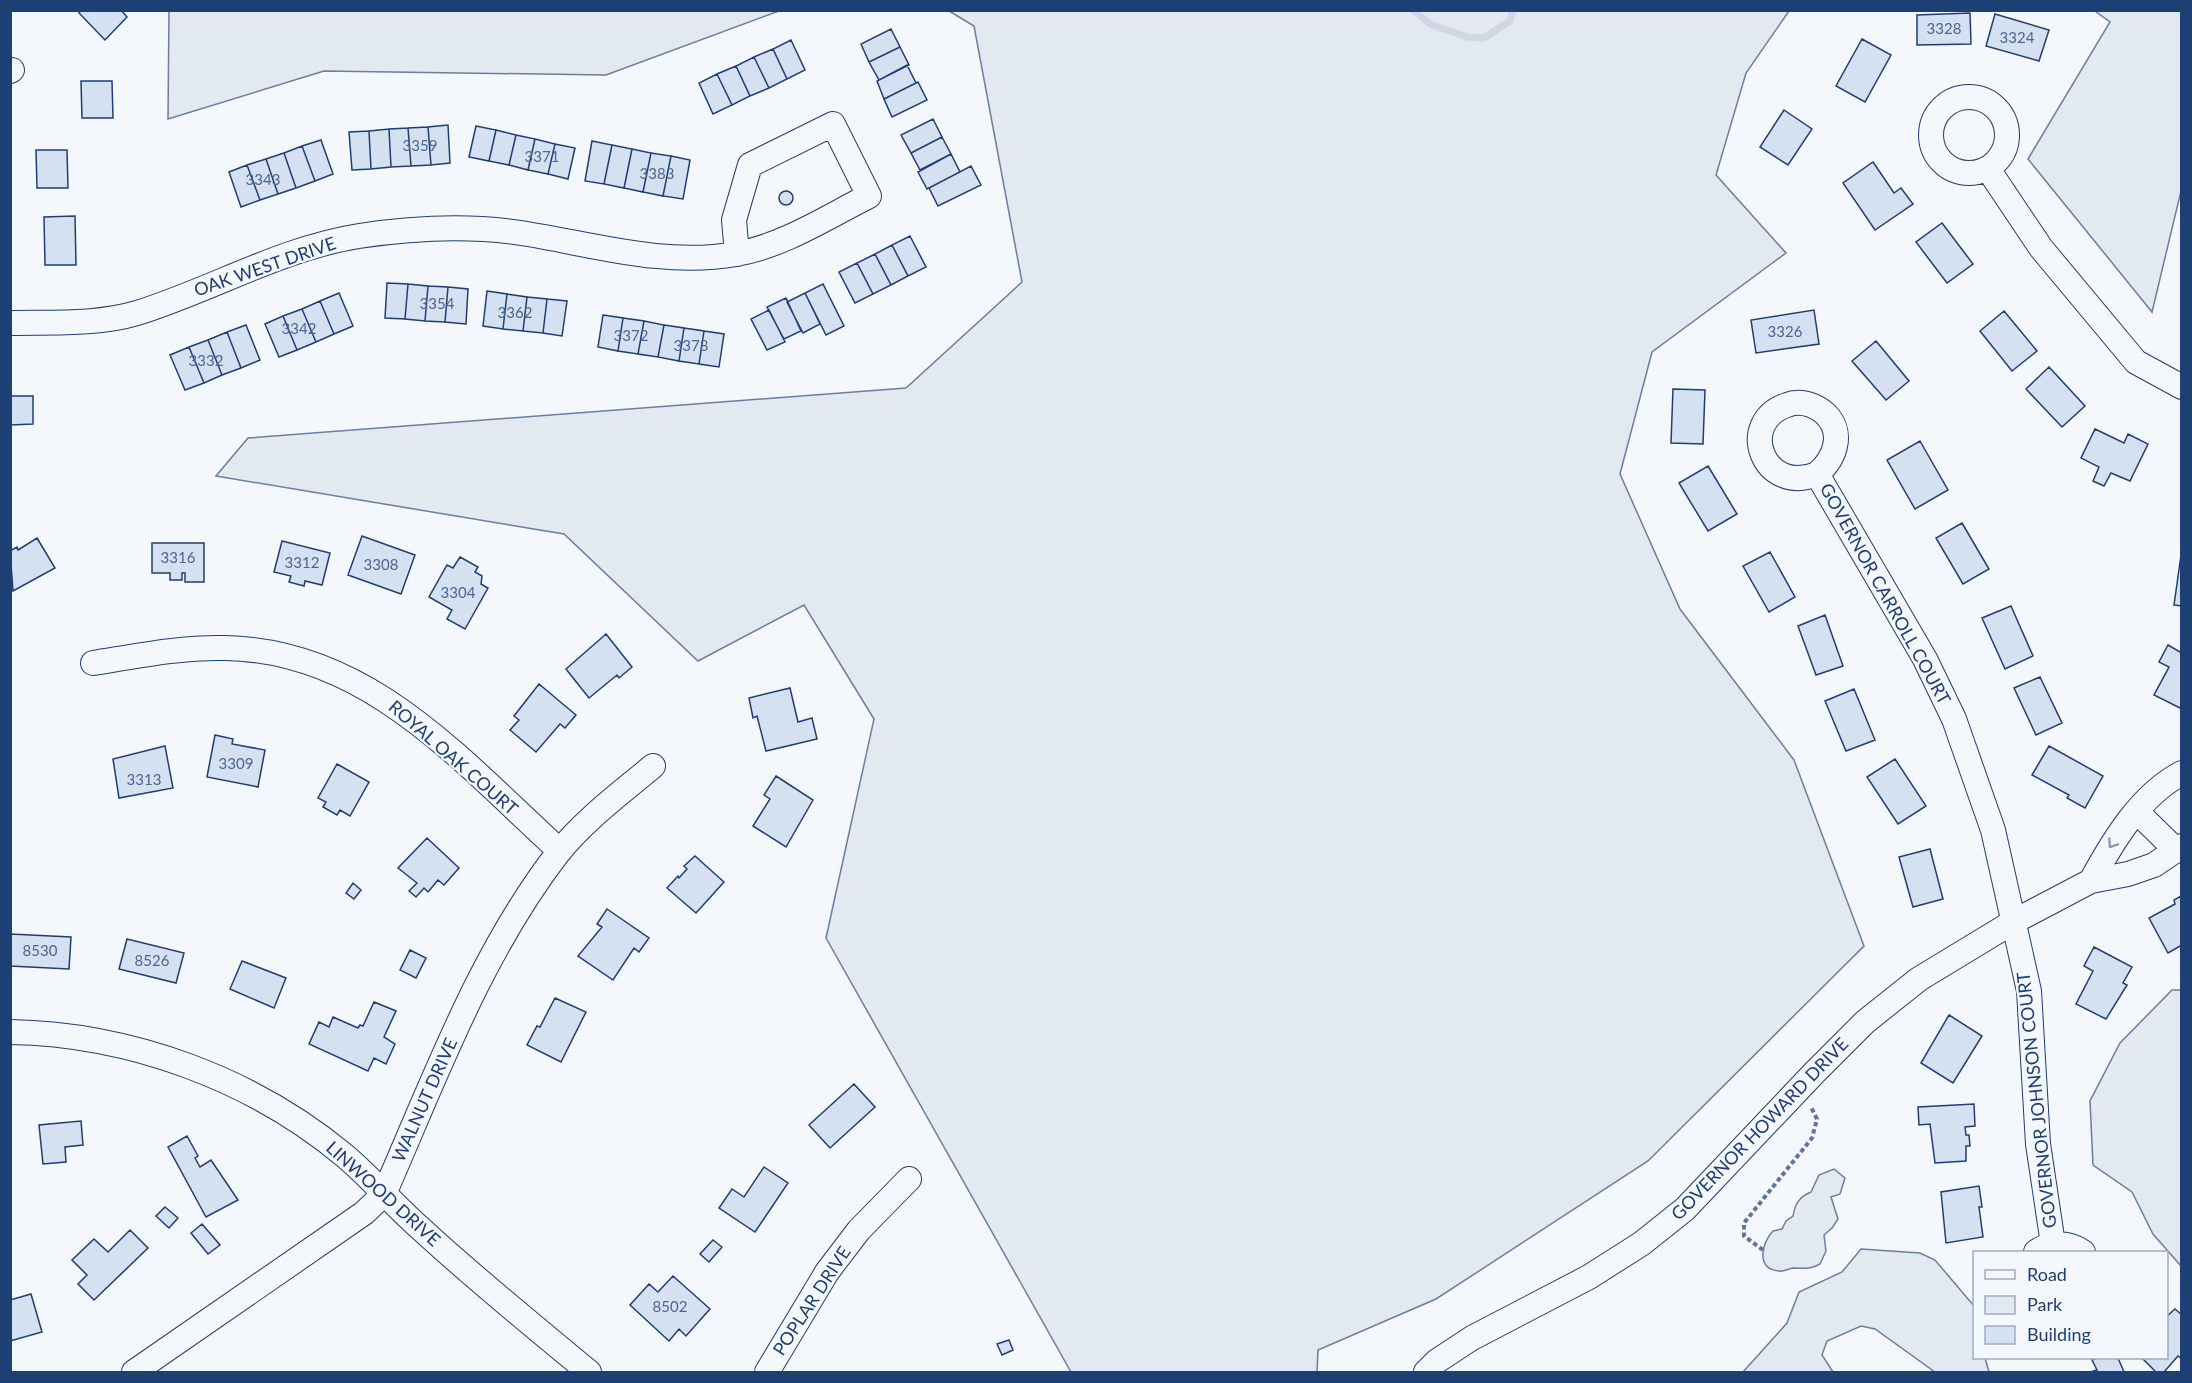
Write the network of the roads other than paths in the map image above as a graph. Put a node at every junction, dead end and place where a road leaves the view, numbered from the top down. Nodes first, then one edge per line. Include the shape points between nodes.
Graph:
1 (1988, 169) dead end
2 (737, 254) junction
3 (10, 323) edge
4 (2181, 387) edge
5 (1817, 474) dead end
6 (93, 663) dead end
7 (653, 766) dead end
8 (2181, 773) edge
9 (2137, 812) junction
10 (2179, 848) edge
11 (560, 851) junction
12 (2091, 881) junction
13 (2013, 922) junction
14 (10, 1032) edge
15 (909, 1179) dead end
16 (384, 1194) junction
17 (2045, 1248) edge
18 (2081, 1251) edge
19 (134, 1372) edge
20 (589, 1372) edge
21 (767, 1372) edge
22 (1426, 1372) edge

1 - 4 street via 2041,248 2136,362
2 - 2 street, OAK WEST DRIVE via 734,220 750,165 833,124 869,196 768,245
2 - 3 street, OAK WEST DRIVE via 666,258 519,233 465,228 407,229 356,236 307,249 134,314
5 - 13 street, GOVERNOR CARROLL COURT via 1925,659 1954,719 1994,830
6 - 11 street, ROYAL OAK COURT via 187,649 226,648 310,661 391,702
7 - 11 street, WALNUT DRIVE
8 - 9 street via 2158,789
9 - 10 street
9 -> 12 street via 2106,853
10 - 12 street, GOVERNOR HOWARD DRIVE via 2154,865
11 - 16 street, WALNUT DRIVE via 503,937 478,983
12 - 13 street, GOVERNOR HOWARD DRIVE
13 - 17 street, GOVERNOR JOHNSON COURT via 2031,1005
13 - 22 street, GOVERNOR HOWARD DRIVE via 1919,979 1866,1022 1685,1209 1641,1244 1589,1277 1472,1338
14 - 16 street, LINWOOD DRIVE via 98,1042 204,1071 312,1131
15 - 21 street, POPLAR DRIVE via 859,1230 827,1272
16 - 19 street, WALNUT DRIVE via 364,1214
16 - 20 street, LINWOOD DRIVE
17 - 18 street, GOVERNOR JOHNSON COURT via 2065,1244

